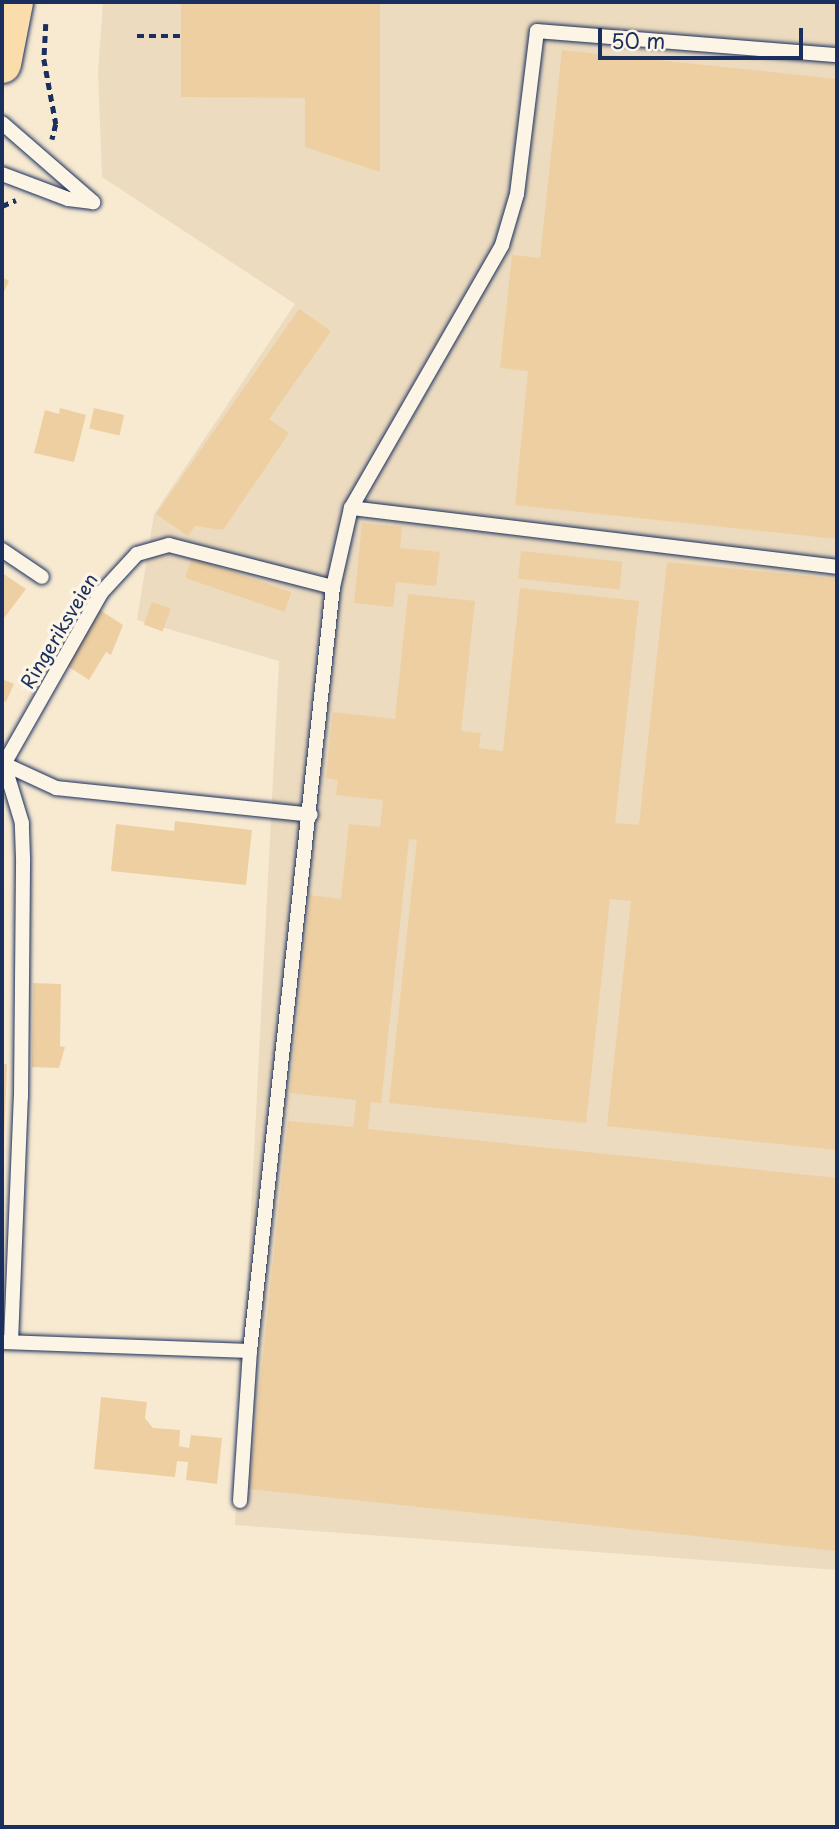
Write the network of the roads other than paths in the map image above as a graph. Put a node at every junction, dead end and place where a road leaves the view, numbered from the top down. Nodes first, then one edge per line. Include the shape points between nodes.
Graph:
1 (13, 2) edge
2 (837, 55) edge
3 (2, 64) edge
4 (2, 123) edge
5 (2, 174) edge
6 (351, 508) junction
7 (2, 550) edge
8 (837, 567) edge
9 (42, 577) dead end
10 (333, 587) junction
11 (3, 764) edge
12 (311, 815) junction
13 (6, 1342) edge
14 (250, 1351) junction
15 (240, 1501) dead end

1 - 3 highway
2 - 6 lane via 537,31 517,194 502,245
4 - 5 lane via 93,202 68,199
6 - 8 lane
6 - 10 lane
7 - 9 lane
10 - 11 lane, Ringeriksveien via 169,545 136,554 101,593
10 - 12 lane
11 - 12 lane via 56,788
11 - 13 lane via 22,823 23,858 22,1097
12 - 14 lane
13 - 14 lane
14 - 15 lane

